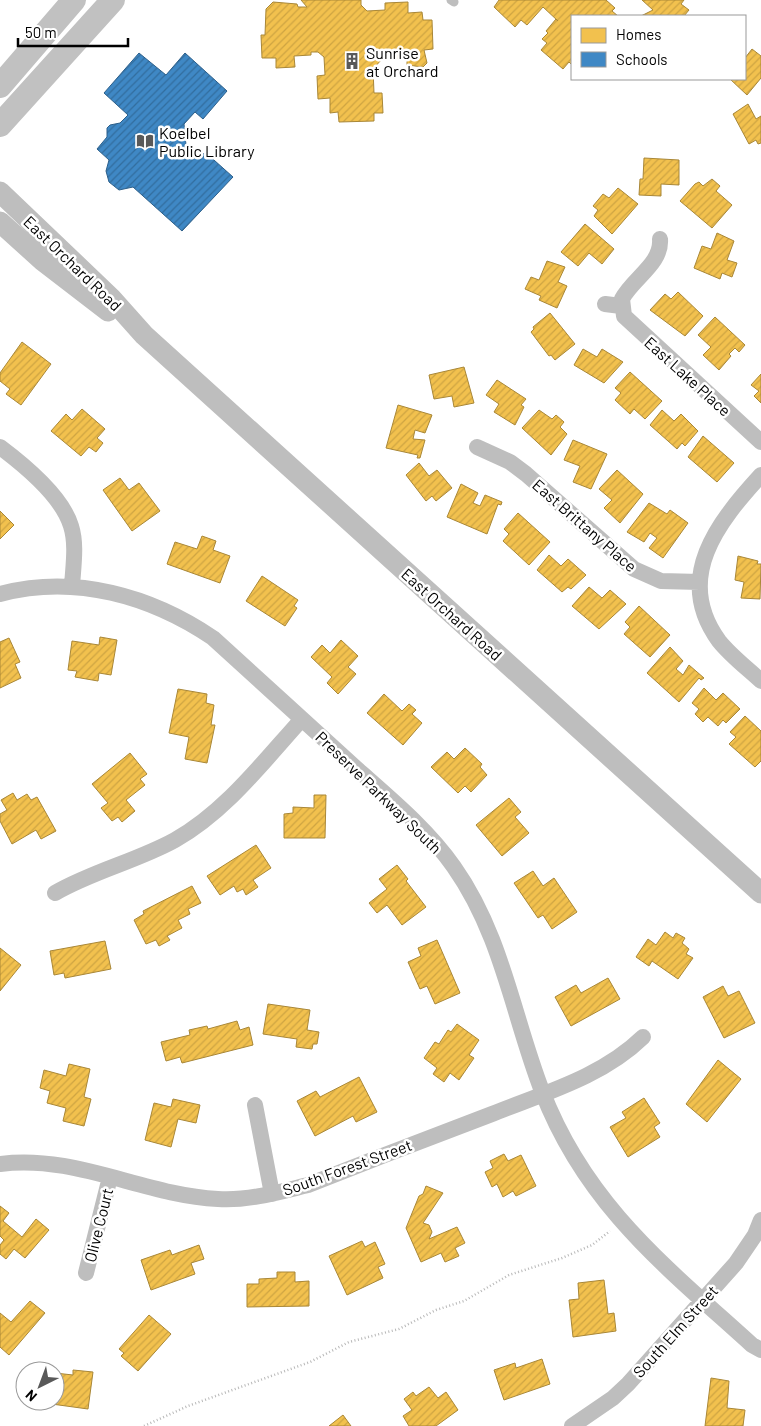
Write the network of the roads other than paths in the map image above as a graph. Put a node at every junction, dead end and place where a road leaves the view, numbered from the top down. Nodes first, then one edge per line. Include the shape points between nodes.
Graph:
1 (74, 0) edge
2 (112, 0) edge
3 (0, 86) edge
4 (0, 124) edge
5 (0, 192) edge
6 (0, 222) edge
7 (660, 239) dead end
8 (144, 335) junction
9 (761, 442) edge
10 (0, 447) edge
11 (476, 447) dead end
12 (761, 475) edge
13 (700, 582) junction
14 (72, 587) junction
15 (0, 594) edge
16 (761, 681) edge
17 (302, 719) junction
18 (55, 892) dead end
19 (761, 893) edge
20 (643, 1038) dead end
21 (543, 1094) junction
22 (255, 1105) dead end
23 (0, 1164) edge
24 (110, 1176) junction
25 (272, 1194) junction
26 (761, 1220) edge
27 (86, 1273) dead end
28 (703, 1301) junction
29 (761, 1350) edge
30 (572, 1426) edge

1 - 3 main road
2 - 4 main road
5 - 8 street, East Orchard Road via 111,298
6 - 8 street, East Orchard Road via 72,284
7 - 9 street, East Lake Place via 655,260 613,305
8 - 19 street, East Orchard Road
10 - 14 street via 50,492 64,510 74,544
11 - 13 street, East Brittany Place via 510,462 526,474 634,569 660,581
12 - 13 street via 716,530 704,558
13 - 16 street via 701,601 712,630 730,654
14 - 15 street, Preserve Parkway South via 33,588
14 - 17 street, Preserve Parkway South via 118,593 148,603 194,626 213,638
17 - 18 street via 229,800 195,827 161,847
17 - 21 street, Preserve Parkway South via 413,820 454,867 490,932
20 - 21 street, South Forest Street via 607,1067
21 - 25 street, South Forest Street via 308,1184
21 - 28 street, Preserve Parkway South via 576,1159 622,1223
22 - 25 street
23 - 24 street, South Forest Street via 38,1162
24 - 25 street, South Forest Street via 218,1200
24 - 27 street, Olive Court
26 - 28 street, South Elm Street via 747,1248
28 - 29 street, Preserve Parkway South
28 - 30 street, South Elm Street via 614,1398

